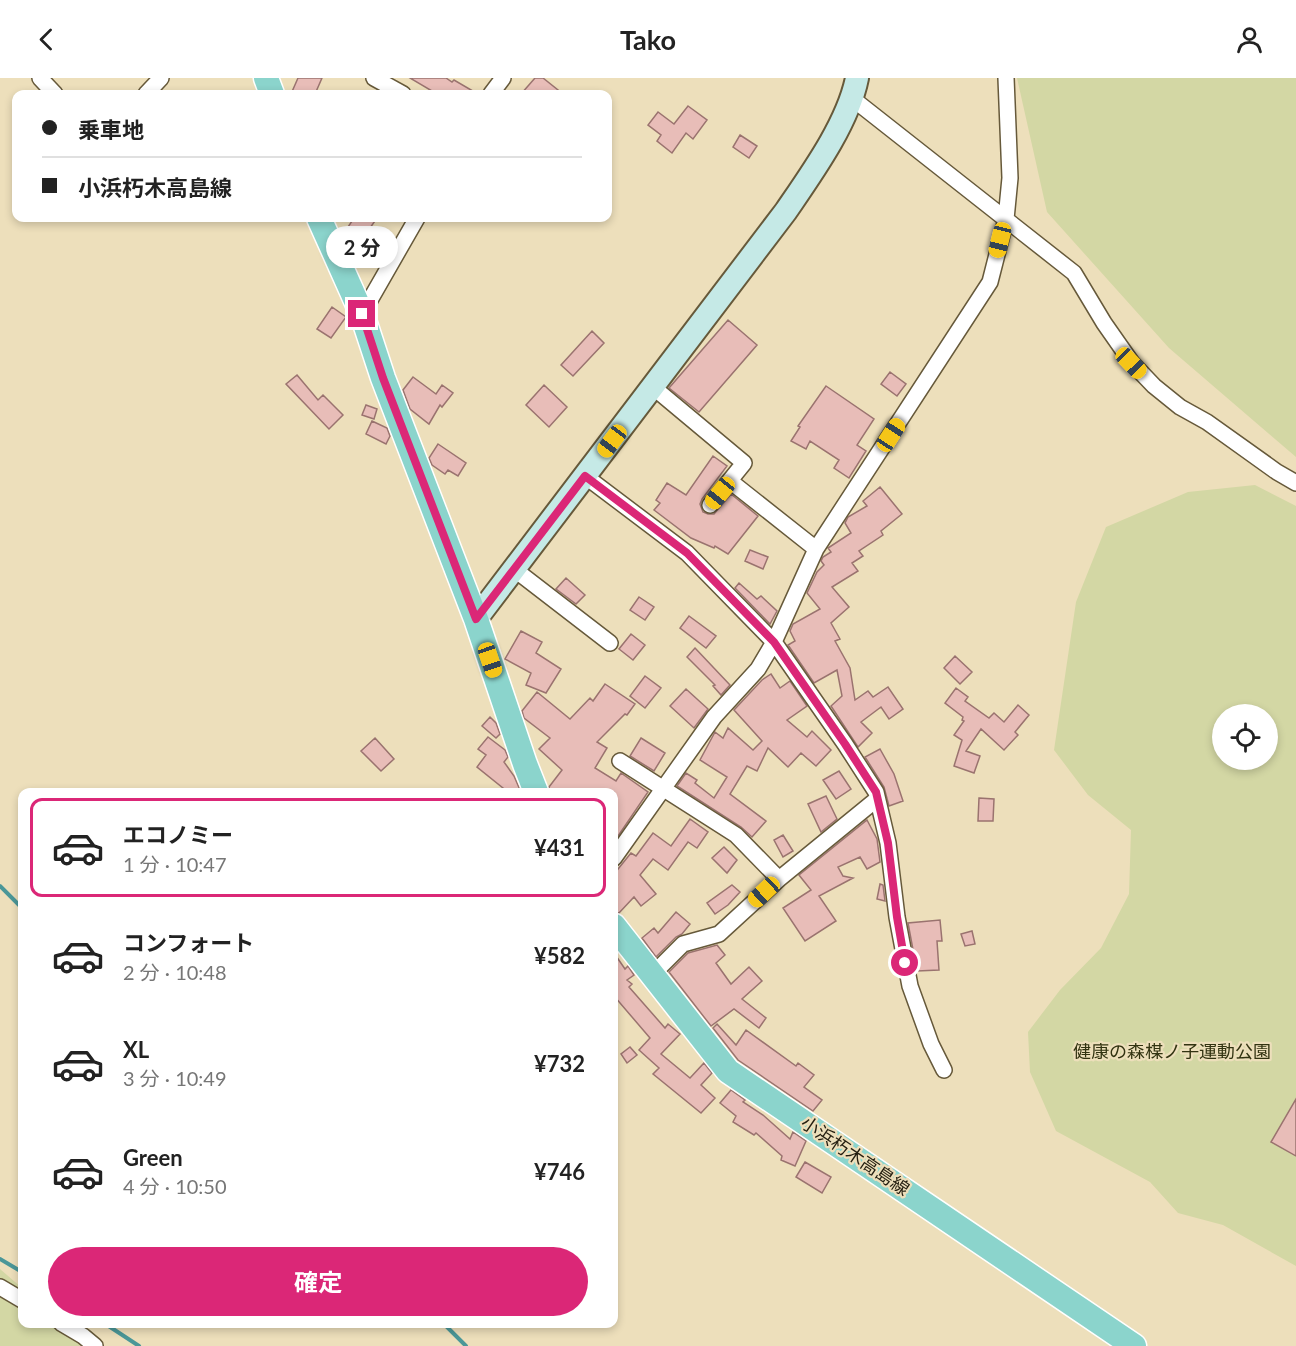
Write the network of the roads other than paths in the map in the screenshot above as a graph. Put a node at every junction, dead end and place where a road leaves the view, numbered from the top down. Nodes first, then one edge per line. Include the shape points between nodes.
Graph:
1 (40, 78) edge
2 (160, 78) edge
3 (374, 78) edge
4 (1006, 78) edge
5 (855, 88) edge
6 (51, 90) edge
7 (150, 90) edge
8 (396, 90) edge
9 (1006, 219) junction
10 (321, 222) edge
11 (415, 222) edge
12 (362, 314) junction
13 (653, 387) junction
14 (585, 476) junction
15 (730, 481) junction
16 (1296, 483) edge
17 (710, 505) dead end
18 (816, 549) junction
19 (514, 569) junction
20 (476, 619) junction
21 (774, 642) junction
22 (610, 643) dead end
23 (620, 761) dead end
24 (534, 788) edge
25 (663, 789) junction
26 (877, 799) junction
27 (618, 852) edge
28 (779, 879) junction
29 (618, 931) edge
30 (652, 975) junction
31 (944, 1070) dead end
32 (0, 1287) edge
33 (18, 1298) edge
34 (69, 1328) edge
35 (94, 1346) edge
36 (1134, 1346) edge

1 - 6 street
2 - 7 street
3 - 8 street
4 - 9 street via 1010,178
5 - 9 street
5 - 13 main road via 815,168 786,212
9 - 16 street via 1074,273 1131,363 1154,386
9 - 18 street via 990,282
10 - 12 main road
11 - 12 street
12 - 20 main road
13 - 14 main road
13 - 15 street via 744,463
14 - 19 main road
14 - 21 street via 687,553
15 - 17 street
15 - 18 street
18 - 21 street
19 - 20 main road
19 - 22 street
20 - 24 main road
21 - 25 street via 758,669 714,717
21 - 26 street via 845,744
23 - 25 street
25 - 27 street
25 - 28 street via 736,835
26 - 28 street
26 - 31 street via 888,843 910,986
28 - 30 street via 719,934 683,944
29 - 30 main road, 小浜朽木高島線
30 - 36 main road, 小浜朽木高島線 via 728,1071
32 - 33 street
34 - 35 street

